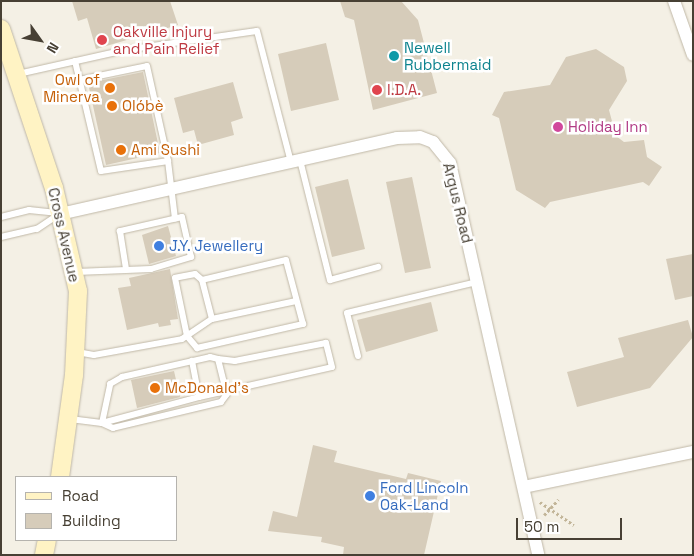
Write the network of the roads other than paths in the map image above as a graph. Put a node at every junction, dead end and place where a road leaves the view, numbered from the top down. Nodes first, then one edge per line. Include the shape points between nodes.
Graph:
1 (674, 1) edge
2 (1, 29) edge
3 (693, 56) edge
4 (75, 61) junction
5 (16, 74) junction
6 (79, 80) junction
7 (168, 161) junction
8 (295, 161) junction
9 (172, 189) junction
10 (60, 214) junction
11 (1, 217) edge
12 (175, 219) junction
13 (1, 237) edge
14 (126, 267) junction
15 (378, 267) dead end
16 (75, 272) junction
17 (202, 280) junction
18 (477, 282) junction
19 (296, 301) junction
20 (212, 319) junction
21 (187, 336) junction
22 (75, 352) junction
23 (358, 356) dead end
24 (218, 360) junction
25 (192, 361) junction
26 (226, 390) junction
27 (199, 397) junction
28 (69, 418) junction
29 (102, 422) junction
30 (693, 452) edge
31 (60, 476) edge
32 (524, 487) junction
33 (47, 541) edge
34 (44, 555) edge
35 (538, 555) edge

1 - 3 street
2 - 5 street, Cross Avenue
4 - 5 lane
4 - 6 lane
4 - 8 lane via 257,31
5 - 10 street, Cross Avenue
6 - 7 lane via 101,171
6 - 7 lane via 147,66
7 - 9 lane
8 - 9 street, Argus Road
8 - 15 lane via 330,280
8 - 18 street, Argus Road via 409,136 433,142 450,164
9 - 10 street, Argus Road
9 - 12 lane
10 - 11 lane via 29,210
10 - 13 lane via 37,229
10 - 16 street, Cross Avenue
12 - 14 lane via 120,231
12 - 14 lane via 182,217 191,257 151,269
14 - 16 lane
16 - 22 street, Cross Avenue via 78,292
17 - 19 lane via 286,260
17 - 20 lane
17 - 21 lane via 195,274 175,278
18 - 23 lane via 347,313
18 - 32 street, Argus Road
19 - 20 lane
19 - 21 lane via 303,324 197,348
20 - 21 lane
21 - 22 lane via 114,352
22 - 28 street, Cross Avenue
24 - 25 lane via 210,357
24 - 26 lane
24 - 26 lane via 235,362 326,343 332,367
25 - 27 lane
25 - 29 lane via 110,384
26 - 27 lane
26 - 29 lane via 221,402 113,428
27 - 29 lane
28 - 29 lane
28 - 31 street, Cross Avenue
30 - 32 street
32 - 35 street, Argus Road
33 - 34 street

